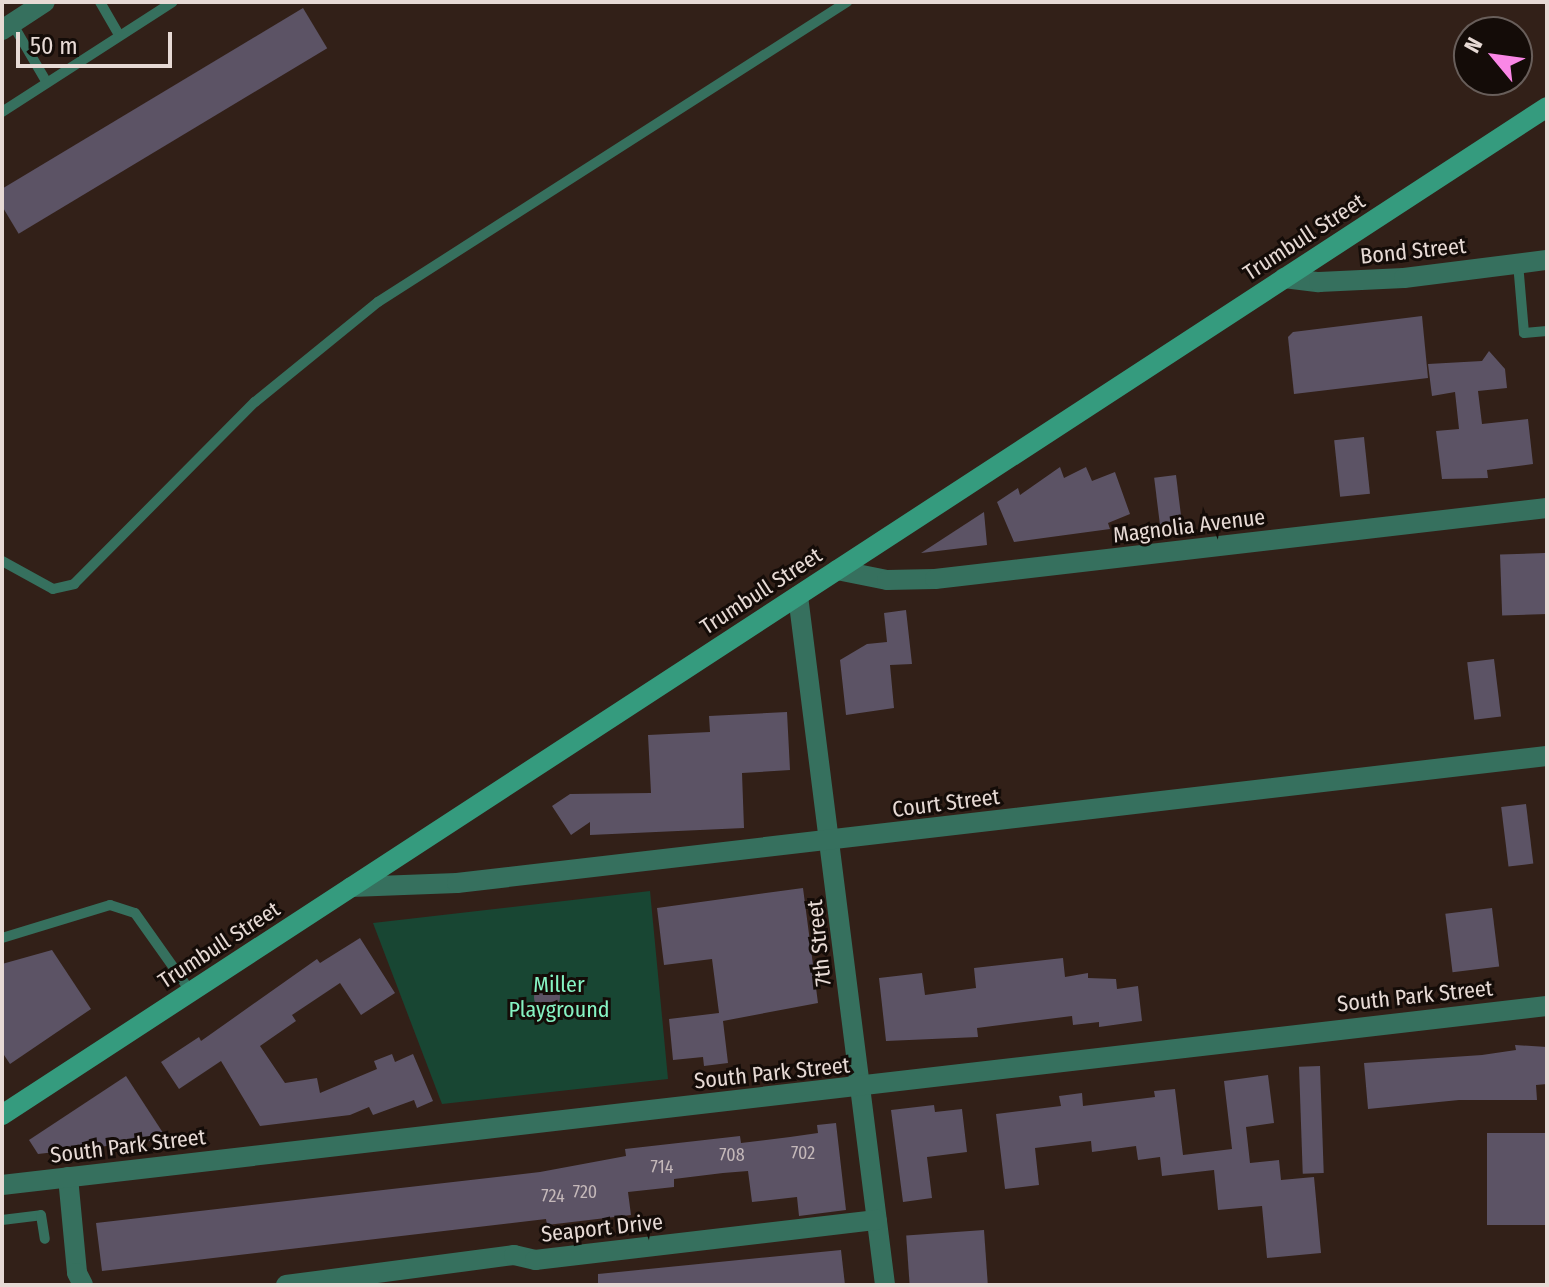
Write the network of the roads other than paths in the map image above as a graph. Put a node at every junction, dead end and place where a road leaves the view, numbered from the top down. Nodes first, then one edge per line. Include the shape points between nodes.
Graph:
1 (45, 2) edge
2 (100, 2) edge
3 (173, 2) edge
4 (847, 2) edge
5 (7, 27) edge
6 (120, 36) junction
7 (47, 83) junction
8 (1547, 107) edge
9 (2, 112) edge
10 (1547, 260) edge
11 (1518, 263) junction
12 (1284, 278) junction
13 (1547, 331) edge
14 (1547, 508) edge
15 (2, 561) edge
16 (837, 570) junction
17 (798, 596) junction
18 (1547, 756) edge
19 (832, 840) junction
20 (351, 887) junction
21 (2, 938) edge
22 (191, 992) junction
23 (1547, 1006) edge
24 (859, 1087) junction
25 (2, 1115) edge
26 (68, 1177) junction
27 (2, 1185) edge
28 (2, 1220) edge
29 (877, 1220) junction
30 (45, 1239) dead end
31 (83, 1285) edge
32 (286, 1285) edge
33 (885, 1285) edge

1 - 5 street
2 - 6 lane
3 - 6 lane
4 - 15 lane via 378,302 255,402 74,584 53,589
5 - 7 lane
6 - 7 lane
7 - 9 lane
8 - 12 street, Trumbull Street
10 - 11 street, Bond Street
11 - 12 street, Bond Street via 1404,278
11 - 13 lane via 1524,333
12 - 16 street, Trumbull Street
14 - 16 street, Magnolia Avenue via 935,579 887,580
16 - 17 street, Trumbull Street
17 - 19 street, 7th Street
17 - 20 street, Trumbull Street
18 - 19 street, Court Street
19 - 20 street, Court Street via 457,883
19 - 24 street, 7th Street
20 - 22 street, Trumbull Street
21 - 22 lane via 110,905 135,913
22 - 25 street, Trumbull Street
23 - 24 street, South Park Street
24 - 26 street, South Park Street
24 - 29 street, 7th Street
26 - 27 street, South Park Street
26 - 31 street via 77,1273
28 - 30 lane via 41,1215
29 - 32 street, Seaport Drive via 535,1260 514,1255
29 - 33 street, 7th Street

